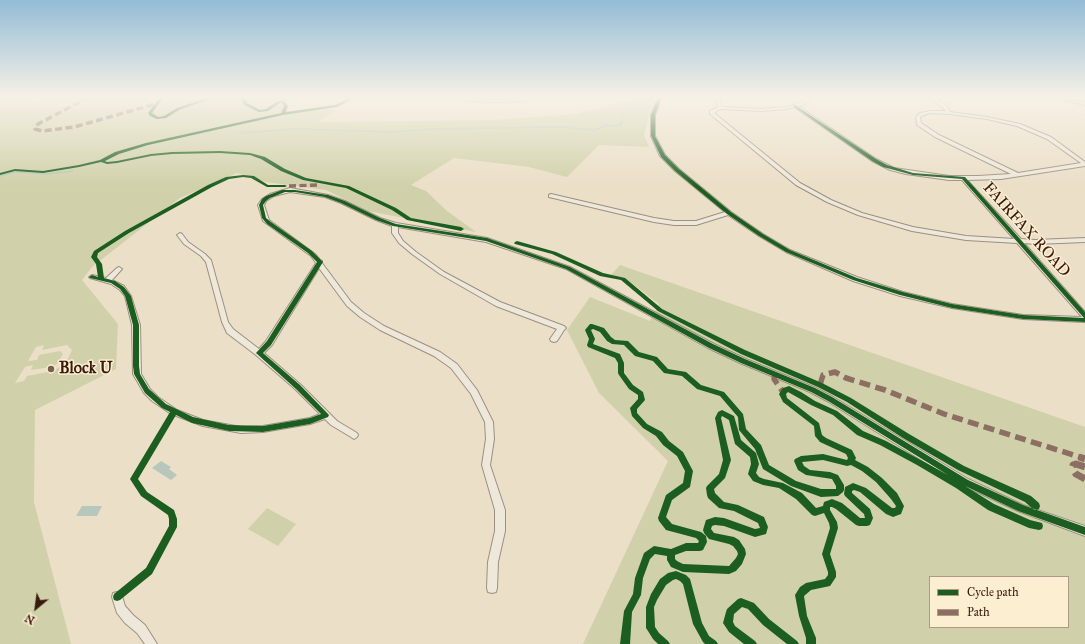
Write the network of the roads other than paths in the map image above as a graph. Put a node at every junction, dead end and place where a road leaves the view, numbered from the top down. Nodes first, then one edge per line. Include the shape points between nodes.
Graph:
1 (653, 127) edge
2 (727, 127) edge
3 (825, 127) edge
4 (924, 127) edge
5 (1022, 127) edge
6 (1085, 164) edge
7 (1016, 174) junction
8 (963, 178) junction
9 (551, 196) dead end
10 (729, 213) junction
11 (396, 225) junction
12 (180, 235) dead end
13 (1085, 240) edge
14 (1021, 242) junction
15 (320, 262) junction
16 (119, 269) dead end
17 (92, 277) dead end
18 (108, 280) junction
19 (1085, 316) edge
20 (1085, 320) edge
21 (554, 339) dead end
22 (259, 353) junction
23 (326, 415) junction
24 (354, 435) dead end
25 (1085, 531) edge
26 (492, 588) dead end
27 (116, 597) dead end
28 (152, 644) edge

1 - 10 street via 653,136 663,156 676,170
2 - 14 street via 791,178 818,196 843,208 912,230 966,238
3 - 8 street via 885,166 913,174
4 - 7 street via 940,138
5 - 6 street via 1054,141
6 - 7 street
7 - 8 street
8 - 14 street, FAIRFAX ROAD
9 - 10 street via 674,223 696,222
10 - 20 street via 788,251 855,279 902,294 993,314
11 - 15 street via 318,194 284,191 272,194 264,200 264,218
11 - 21 street via 395,234 401,242 442,273 498,304 562,328
11 - 25 street via 497,242 574,271 711,346 830,399 965,482 1021,508
12 - 22 street via 209,261 228,328
13 - 14 street
14 - 19 street, FAIRFAX ROAD
15 - 22 street via 269,342
15 - 26 street via 344,298 362,315 388,331 430,349 454,366 468,383 486,414 490,430 486,465 498,501 501,520 493,562
16 - 18 street
17 - 18 street
18 - 23 street via 122,288 131,303 137,336 136,366 141,382 164,406 192,420 241,430 310,421
22 - 23 street
23 - 24 street
27 - 28 street via 121,609

